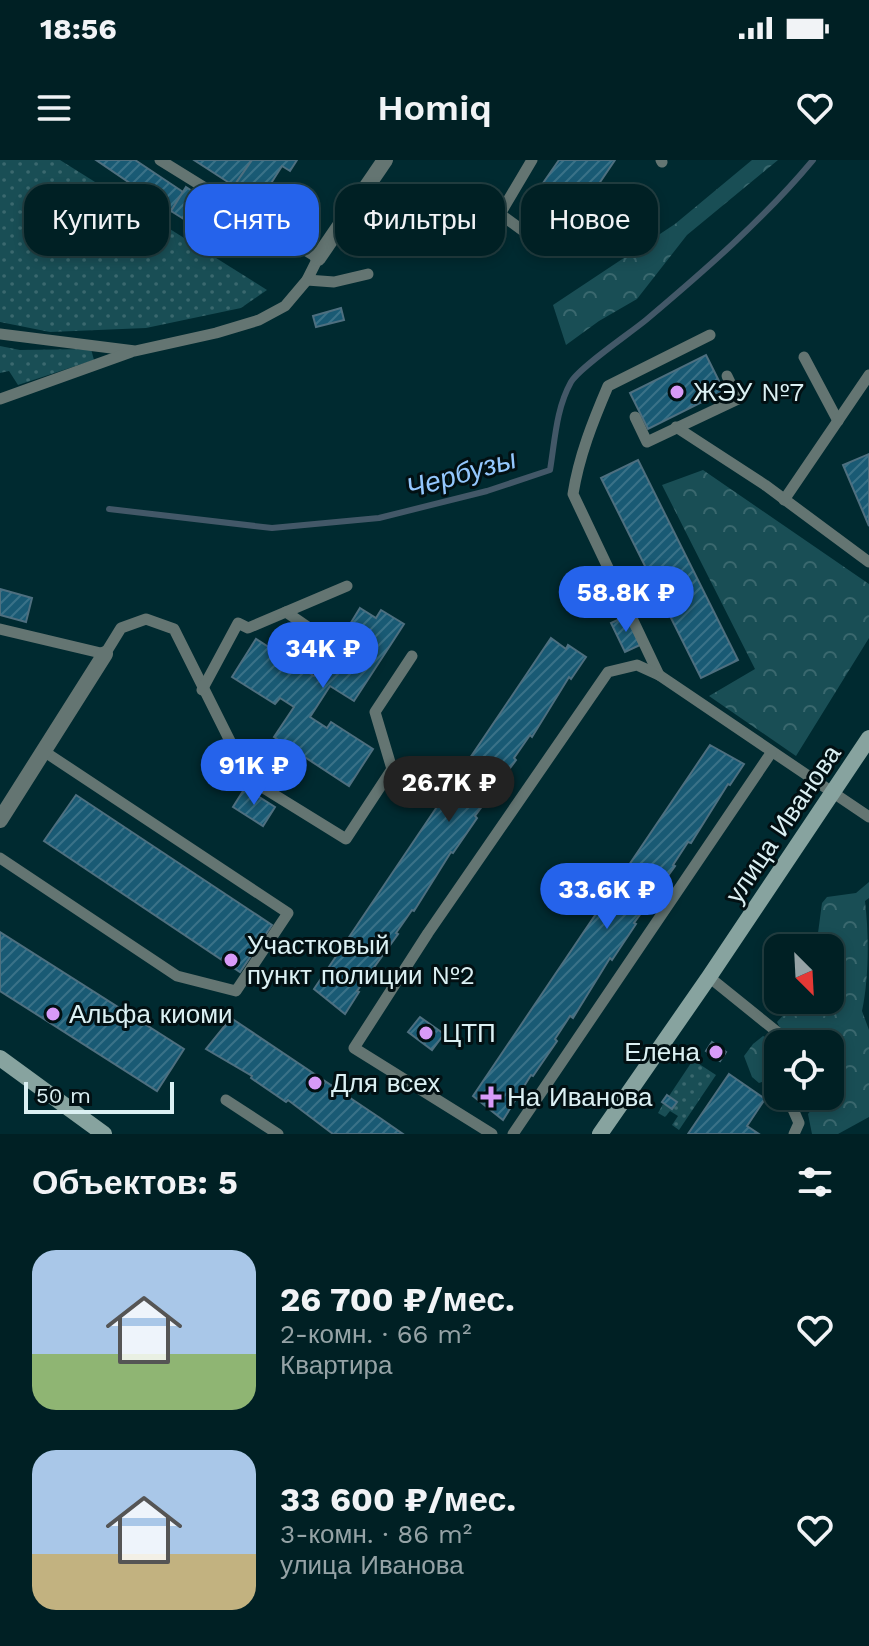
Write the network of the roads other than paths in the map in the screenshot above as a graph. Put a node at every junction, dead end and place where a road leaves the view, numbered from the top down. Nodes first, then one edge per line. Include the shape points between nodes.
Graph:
1 (160, 160) edge
2 (385, 160) edge
3 (532, 160) edge
4 (521, 229) edge
5 (318, 258) junction
6 (368, 274) dead end
7 (307, 280) junction
8 (0, 334) edge
9 (710, 335) dead end
10 (135, 351) junction
11 (804, 357) dead end
12 (727, 376) dead end
13 (867, 384) edge
14 (0, 399) edge
15 (635, 417) dead end
16 (838, 421) junction
17 (676, 427) junction
18 (784, 500) junction
19 (869, 562) edge
20 (347, 586) dead end
21 (286, 612) junction
22 (0, 629) edge
23 (318, 634) dead end
24 (105, 654) junction
25 (412, 656) dead end
26 (659, 675) junction
27 (202, 690) junction
28 (869, 738) edge
29 (45, 752) junction
30 (771, 753) junction
31 (833, 793) junction
32 (869, 817) edge
33 (0, 820) edge
34 (0, 858) edge
35 (709, 977) junction
36 (775, 1030) edge
37 (0, 1058) edge
38 (226, 1100) dead end
39 (793, 1110) edge
40 (799, 1130) edge
41 (104, 1134) edge
42 (278, 1134) edge
43 (492, 1134) edge
44 (513, 1134) edge
45 (600, 1134) edge

1 - 5 lane
2 - 5 street
3 - 4 lane via 500,214
5 - 7 lane
6 - 7 lane via 334,282
7 - 10 lane via 285,306 259,320
8 - 10 lane
9 - 26 lane via 608,386 573,494
10 - 14 lane
11 - 16 lane
12 - 17 lane via 738,399
13 - 16 lane
15 - 17 lane via 647,442
16 - 18 lane
17 - 18 lane
18 - 19 lane
20 - 21 lane
21 - 23 lane
21 - 27 lane via 248,628 238,623
22 - 24 lane
24 - 27 lane via 121,628 146,619 174,629
24 - 29 street
25 - 27 lane via 375,712 392,769 346,839 249,779
26 - 30 lane
26 - 43 lane via 637,665 608,672 354,1048
28 - 31 street, улица Иванова
29 - 33 street
29 - 34 lane via 288,913 236,991 177,976
30 - 31 lane
30 - 44 lane
31 - 32 lane
31 - 35 street, улица Иванова
35 - 36 lane
35 - 45 street, улица Иванова
37 - 41 street
38 - 42 lane
39 - 40 lane

